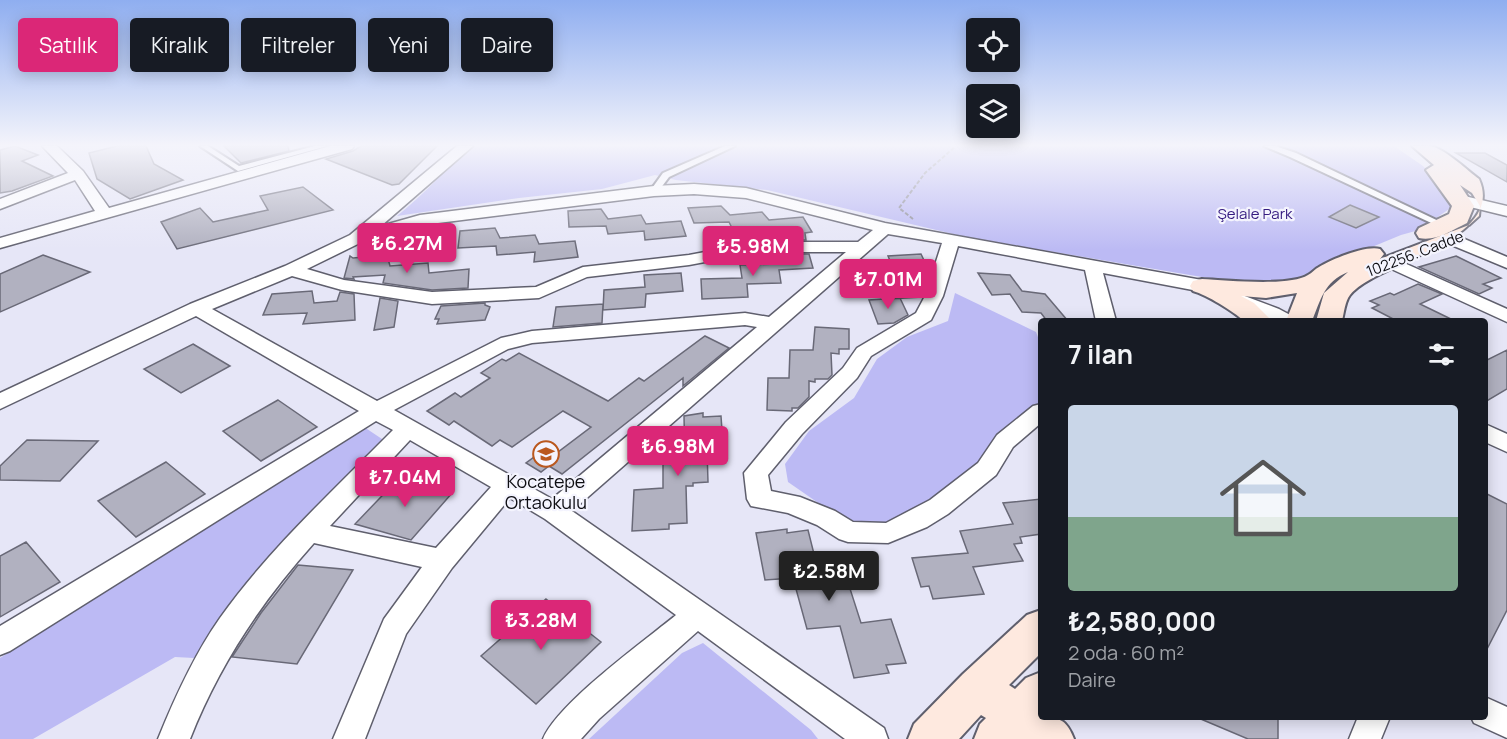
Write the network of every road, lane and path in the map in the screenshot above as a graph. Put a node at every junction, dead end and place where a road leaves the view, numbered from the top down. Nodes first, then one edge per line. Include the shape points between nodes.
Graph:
1 (61, 180) edge
2 (82, 180) edge
3 (224, 180) edge
4 (425, 180) edge
5 (662, 180) edge
6 (920, 180) edge
7 (1344, 180) edge
8 (1445, 180) edge
9 (1455, 180) edge
10 (1463, 189) junction
11 (654, 191) junction
12 (0, 204) edge
13 (1502, 204) edge
14 (105, 214) junction
15 (1507, 223) edge
16 (885, 228) junction
17 (1477, 230) junction
18 (1450, 233) junction
19 (356, 239) junction
20 (945, 240) junction
21 (0, 243) edge
22 (863, 247) junction
23 (1393, 263) junction
24 (1507, 263) edge
25 (1093, 268) junction
26 (291, 270) junction
27 (1314, 283) junction
28 (1202, 286) junction
29 (197, 308) junction
30 (1507, 316) edge
31 (1105, 318) edge
32 (1256, 318) edge
33 (1281, 318) edge
34 (1300, 318) edge
35 (1330, 318) edge
36 (775, 324) junction
37 (1, 400) edge
38 (377, 410) junction
39 (1038, 414) edge
40 (407, 429) junction
41 (1488, 434) edge
42 (1507, 444) edge
43 (507, 485) junction
44 (554, 512) junction
45 (311, 532) junction
46 (442, 560) junction
47 (698, 614) junction
48 (1038, 630) edge
49 (0, 642) edge
50 (978, 688) junction
51 (1488, 714) edge
52 (1373, 720) edge
53 (1027, 721) edge
54 (1507, 723) edge
55 (174, 739) edge
56 (349, 739) edge
57 (559, 739) edge
58 (872, 739) edge
59 (930, 739) edge
60 (1365, 739) edge

1 - 12 street
2 - 14 street
3 - 14 street
4 - 19 street
5 - 11 lane
6 - 20 path via 899,208
7 - 18 lane
8 - 10 street, 102256. Cadde via 1452,188
9 - 10 street, 102256. Cadde
10 - 13 street, 102256. Cadde via 1479,189
10 - 18 street, 102256. Cadde via 1460,218
11 - 16 street via 746,193
11 - 19 street via 420,220
13 - 17 street, 102256. Cadde
14 - 21 street
15 - 17 street
16 - 20 street
16 - 22 street
17 - 18 street, 102256. Cadde
18 - 23 street, 102256. Cadde
18 - 24 street
18 - 27 street, 102256. Cadde via 1329,271
19 - 26 street
20 - 25 street
20 - 39 street via 934,296 924,316 864,352 850,373 794,428 756,473 760,499 791,504 848,532 888,533 939,507 987,469 1005,441
22 - 26 street via 758,247 689,260 583,272 539,292 432,297 342,285
22 - 36 street
23 - 30 street
23 - 35 street, 102256. Cadde via 1358,276 1337,293
25 - 28 street
25 - 31 street
26 - 29 street
27 - 28 street via 1266,290
27 - 34 street
28 - 32 street via 1245,308
28 - 33 street
29 - 37 street
29 - 38 street
36 - 38 street via 745,319 501,344
36 - 44 street
38 - 40 street
38 - 49 street
40 - 43 street
40 - 45 street
41 - 42 street
43 - 44 street
43 - 46 street
44 - 47 street
45 - 46 street
45 - 55 street via 271,575 230,629 191,696
46 - 56 street via 394,628
47 - 57 street via 588,708
47 - 58 street
48 - 50 street
50 - 53 street
50 - 59 street
51 - 54 street
52 - 60 street

